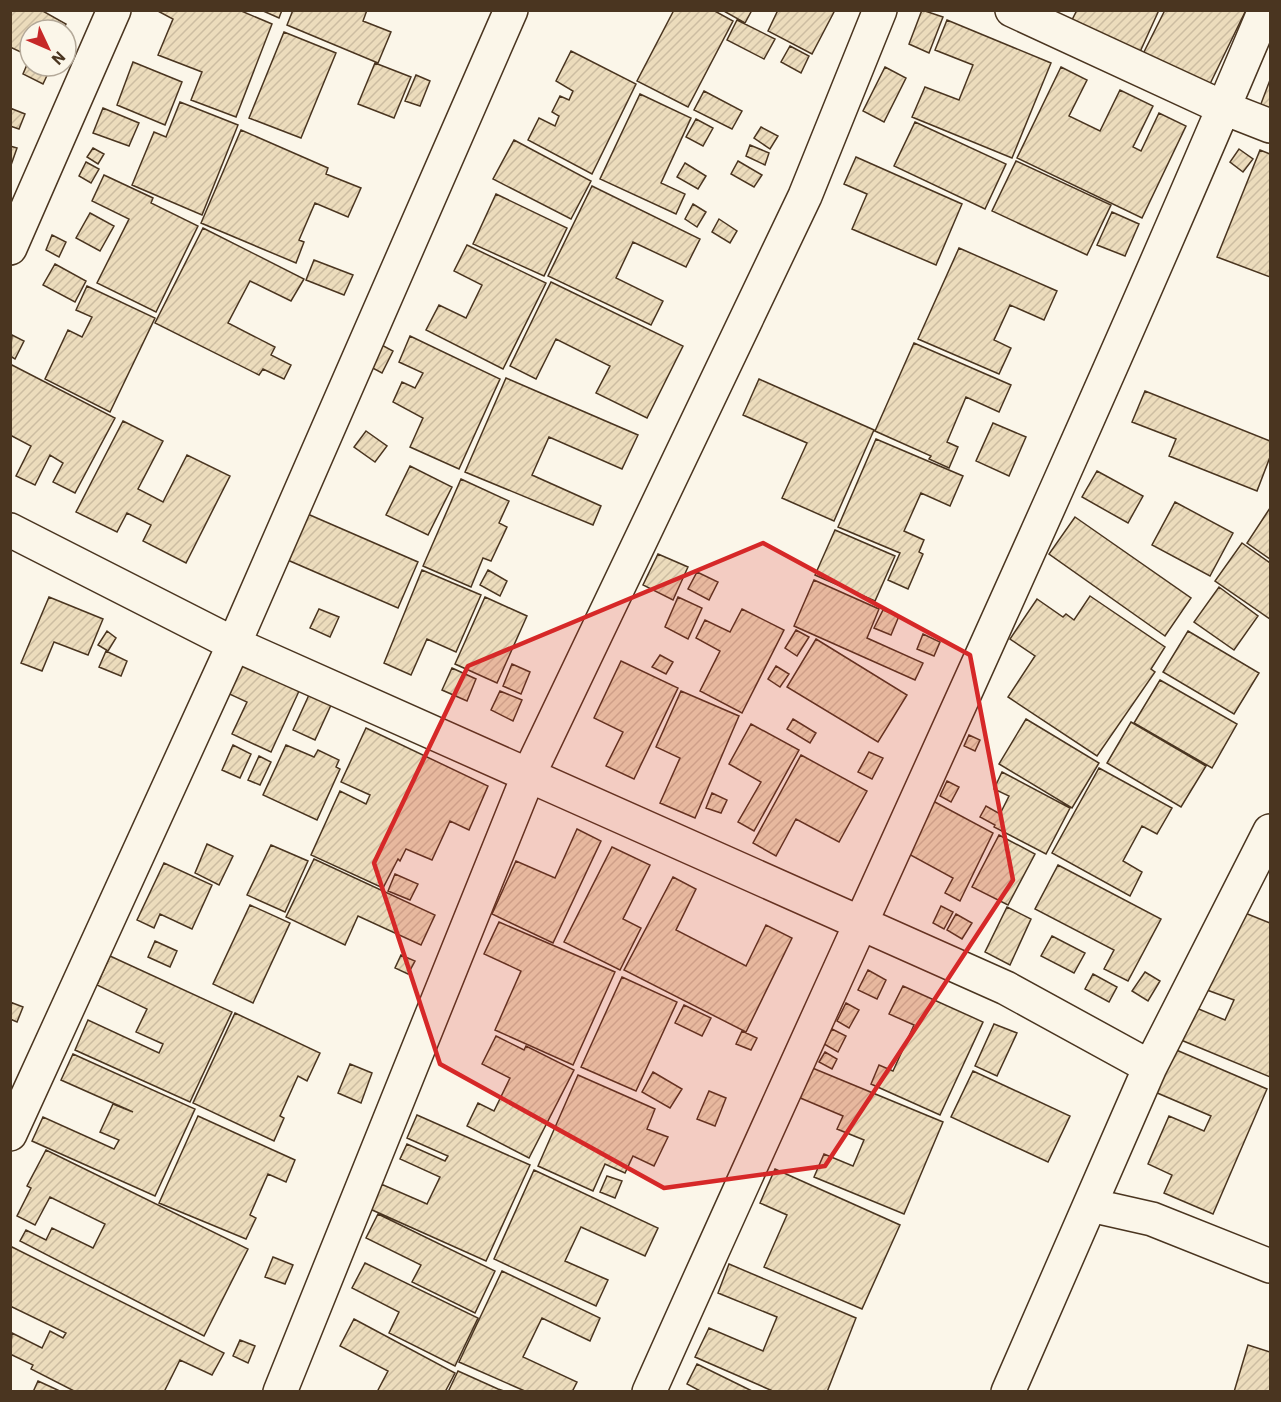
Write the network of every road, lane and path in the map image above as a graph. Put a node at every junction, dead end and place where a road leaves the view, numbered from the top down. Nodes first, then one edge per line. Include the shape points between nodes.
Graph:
1 (114, 10) edge
2 (511, 10) edge
3 (880, 10) edge
4 (1012, 10) edge
5 (1265, 10) edge
6 (1224, 108) junction
7 (1270, 126) edge
8 (10, 248) edge
9 (10, 530) edge
10 (234, 644) junction
11 (529, 774) junction
12 (1270, 831) edge
13 (1260, 881) edge
14 (858, 923) junction
15 (1150, 1067) junction
16 (10, 1134) edge
17 (1090, 1205) junction
18 (1270, 1266) edge
19 (280, 1392) edge
20 (649, 1392) edge
21 (1008, 1392) edge

1 - 8 street
2 - 10 street
3 - 11 street via 805,196
4 - 6 street
5 - 6 street
6 - 7 street
6 - 14 street via 1075,448
9 - 10 street
10 - 11 street
10 - 16 street
11 - 14 street
11 - 19 street
12 - 13 street
13 - 15 street
14 - 15 street via 1006,988
14 - 20 street
15 - 17 street
17 - 18 street via 1152,1219
17 - 21 street

